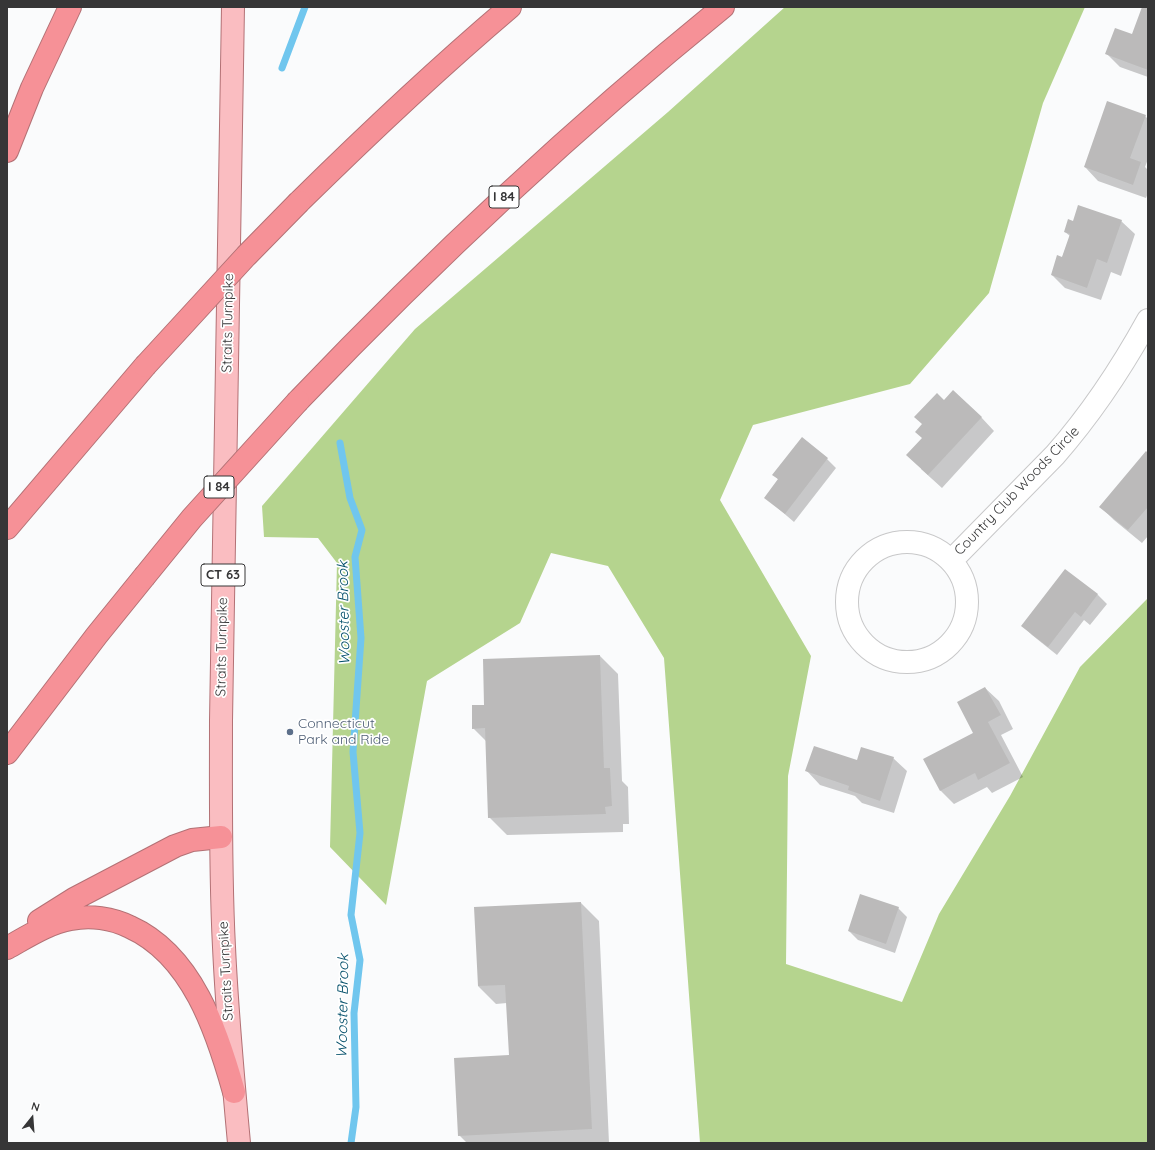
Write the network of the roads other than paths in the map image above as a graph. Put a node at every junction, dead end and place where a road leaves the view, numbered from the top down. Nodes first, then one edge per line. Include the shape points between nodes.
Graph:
1 (70, 7) edge
2 (234, 7) edge
3 (510, 7) edge
4 (723, 7) edge
5 (7, 151) edge
6 (1148, 320) edge
7 (7, 528) edge
8 (951, 561) junction
9 (7, 754) edge
10 (221, 837) junction
11 (7, 944) edge
12 (7, 948) edge
13 (234, 1092) junction
14 (239, 1143) edge

1 - 5 highway via 32,88
2 - 10 main road, Straits Turnpike / CT 63
3 - 7 highway, bridge via 341,161 235,268 144,366
4 - 9 highway, I 84, bridge via 591,118 363,332 202,507 93,641
6 - 8 street, Country Club Woods Circle via 1106,390 1070,438
8 - 8 street, Country Club Woods Circle via 935,549 916,543 896,543 878,550 862,562 852,579 847,598 849,618 857,636 871,650 889,660 908,662 928,659 945,649 958,634 966,616 967,596 962,577
10 - 11 highway via 192,840 175,846 74,899
10 - 13 main road, Straits Turnpike / CT 63 via 224,948
12 - 13 highway via 49,926 71,919 118,921 142,932 164,949 182,970 197,994 213,1026
13 - 14 main road, Straits Turnpike / CT 63

